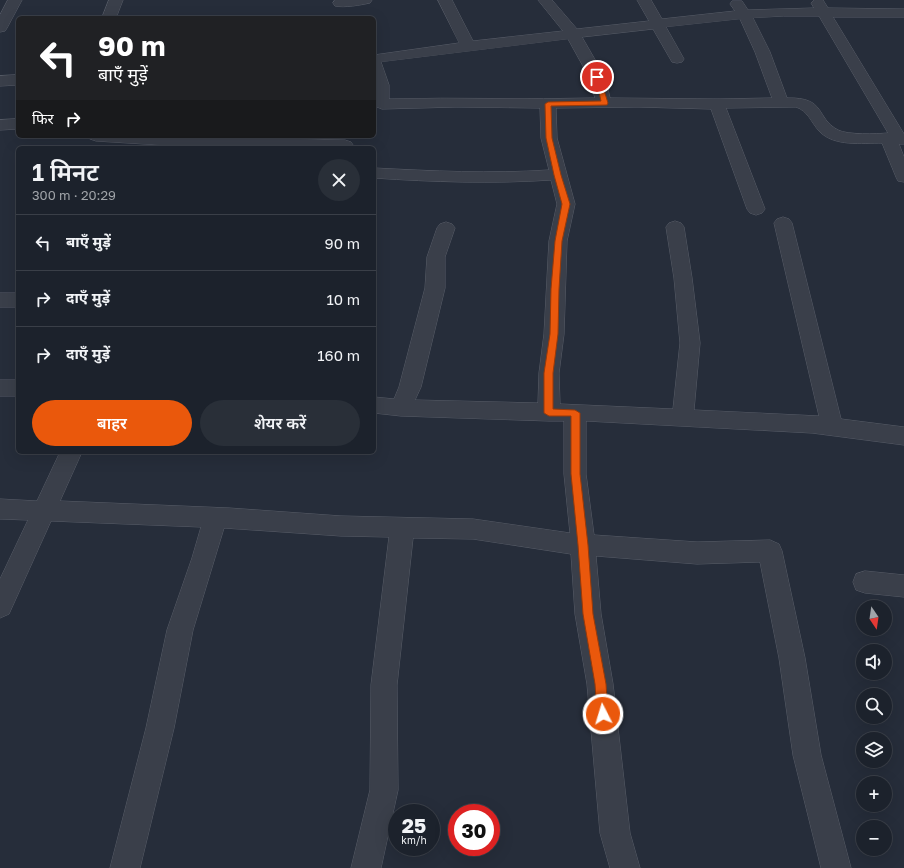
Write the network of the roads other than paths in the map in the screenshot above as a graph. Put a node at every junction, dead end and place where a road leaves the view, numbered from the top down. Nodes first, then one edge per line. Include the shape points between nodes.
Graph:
1 (15, 0) edge
2 (116, 0) edge
3 (365, 0) edge
4 (445, 0) edge
5 (545, 0) edge
6 (644, 0) edge
7 (734, 0) edge
8 (817, 0) edge
9 (340, 3) dead end
10 (824, 13) junction
11 (904, 13) edge
12 (745, 14) junction
13 (110, 16) edge
14 (656, 24) junction
15 (0, 28) edge
16 (573, 34) junction
17 (468, 46) junction
18 (376, 59) edge
19 (677, 59) dead end
20 (376, 69) edge
21 (16, 80) edge
22 (0, 81) edge
23 (604, 103) junction
24 (781, 103) junction
25 (548, 104) junction
26 (717, 104) junction
27 (16, 124) edge
28 (0, 125) edge
29 (136, 138) edge
30 (897, 139) edge
31 (308, 140) edge
32 (168, 145) edge
33 (345, 145) dead end
34 (269, 146) edge
35 (376, 173) edge
36 (557, 175) junction
37 (904, 177) edge
38 (756, 209) dead end
39 (783, 223) dead end
40 (675, 227) dead end
41 (446, 228) dead end
42 (0, 300) edge
43 (16, 300) edge
44 (0, 388) edge
45 (16, 388) edge
46 (376, 405) edge
47 (401, 408) junction
48 (549, 413) junction
49 (575, 413) junction
50 (683, 417) junction
51 (832, 427) junction
52 (904, 436) edge
53 (70, 454) edge
54 (0, 509) edge
55 (45, 510) junction
56 (215, 518) junction
57 (402, 527) junction
58 (583, 545) junction
59 (865, 582) dead end
60 (904, 586) edge
61 (0, 606) edge
62 (125, 868) edge
63 (366, 868) edge
64 (625, 868) edge
65 (836, 868) edge

1 - 15 street
2 - 13 street
3 - 9 street
4 - 17 street
5 - 16 street
6 - 14 street
7 - 12 street
8 - 10 street
10 - 11 street
10 - 12 street
10 - 30 street
12 - 14 street
12 - 24 street
14 - 16 street
14 - 19 street
16 - 17 street
16 - 23 street via 597,77
17 - 18 street
20 - 25 street via 381,85 382,104
21 - 22 street
23 - 25 street
23 - 26 street
24 - 26 street
24 - 30 street via 805,104 812,108 831,134
25 - 36 street via 549,138
26 - 38 street
27 - 28 street
29 - 32 street via 156,139
30 - 37 street
31 - 33 street
31 - 34 street
32 - 34 street
35 - 36 street via 459,178
36 - 48 street via 566,204 558,241 554,334 548,373
39 - 51 street
40 - 50 street via 690,343
41 - 47 street via 436,257 435,288 410,387
42 - 43 street
44 - 45 street
46 - 47 street
47 - 48 street
48 - 49 street
49 - 50 street
49 - 58 street via 575,474
50 - 51 street
51 - 52 street
53 - 55 street
54 - 55 street
55 - 56 street
55 - 61 street
56 - 57 street
56 - 62 street via 180,630 160,728
57 - 58 street via 473,529
57 - 63 street via 384,685 384,790
58 - 64 street via 588,614 600,684 615,833
58 - 65 street via 697,553 770,551 792,658 807,755
59 - 60 street

